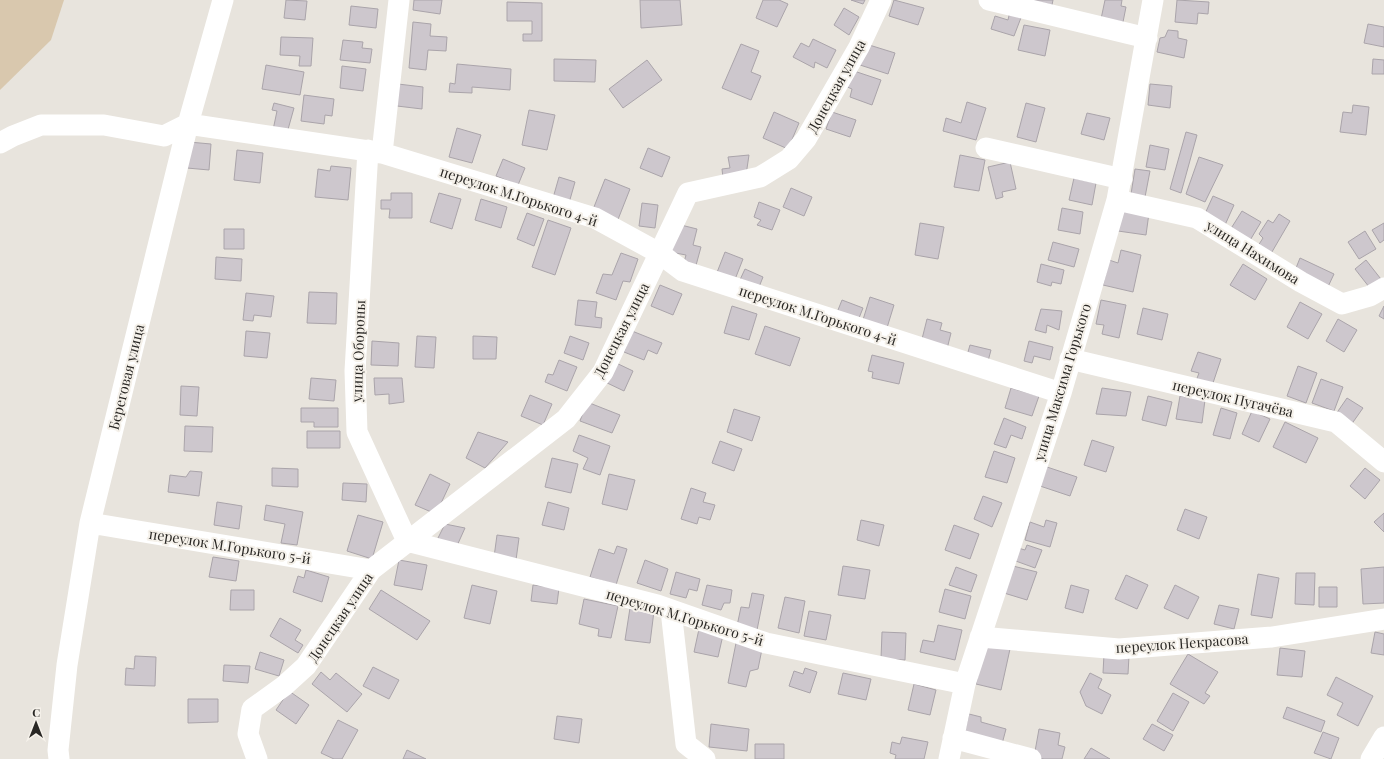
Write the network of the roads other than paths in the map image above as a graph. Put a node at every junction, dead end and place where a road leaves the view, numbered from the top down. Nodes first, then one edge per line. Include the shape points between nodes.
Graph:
1 (223, 0) edge
2 (399, 0) edge
3 (881, 0) edge
4 (989, 0) edge
5 (1153, 0) edge
6 (1147, 38) junction
7 (188, 124) junction
8 (0, 143) edge
9 (986, 148) dead end
10 (375, 152) junction
11 (1122, 179) junction
12 (1117, 200) junction
13 (659, 253) junction
14 (1384, 288) edge
15 (1070, 359) junction
16 (1061, 393) junction
17 (1384, 462) edge
18 (90, 523) junction
19 (407, 541) junction
20 (371, 570) junction
21 (671, 610) junction
22 (1384, 619) edge
23 (980, 637) junction
24 (965, 684) junction
25 (954, 738) junction
26 (1384, 738) edge
27 (59, 759) edge
28 (257, 759) edge
29 (705, 759) edge
30 (949, 759) edge
31 (1031, 759) edge
32 (1371, 759) edge

1 - 7 street, Береговая улица
2 - 10 street, улица Обороны
3 - 13 street, Донецкая улица via 859,47 806,139 788,159 760,177 688,193
4 - 6 street
5 - 6 street, улица Максима Горького
6 - 11 street, улица Максима Горького
7 - 8 street via 164,136 104,125 41,125
7 - 10 street, переулок М.Горького 4-й
7 - 18 street, Береговая улица
9 - 11 street
10 - 13 street, переулок М.Горького 4-й via 595,218
10 - 19 street, улица Обороны via 355,371 357,432
11 - 12 street, улица Максима Горького
12 - 14 street, улица Нахимова via 1197,218 1342,304 1370,296
12 - 15 street, улица Максима Горького
13 - 16 street, переулок М.Горького 4-й via 682,271
13 - 19 street, Донецкая улица via 603,372 566,419
15 - 16 street, улица Максима Горького
15 - 17 street, переулок Пугачёва via 1336,422
16 - 23 street, улица Максима Горького
18 - 20 street, переулок М.Горького 5-й
18 - 27 street, Береговая улица via 67,665
19 - 20 street, Донецкая улица
19 - 21 street, переулок М.Горького 5-й
20 - 28 street, Донецкая улица via 306,666 252,709 248,734
21 - 24 street, переулок М.Горького 5-й via 766,643
21 - 29 street via 686,744
22 - 23 street, переулок Некрасова via 1272,638 1119,649
23 - 24 street, улица Максима Горького
24 - 25 street, улица Максима Горького
25 - 30 street, улица Максима Горького
25 - 31 street
26 - 32 street

